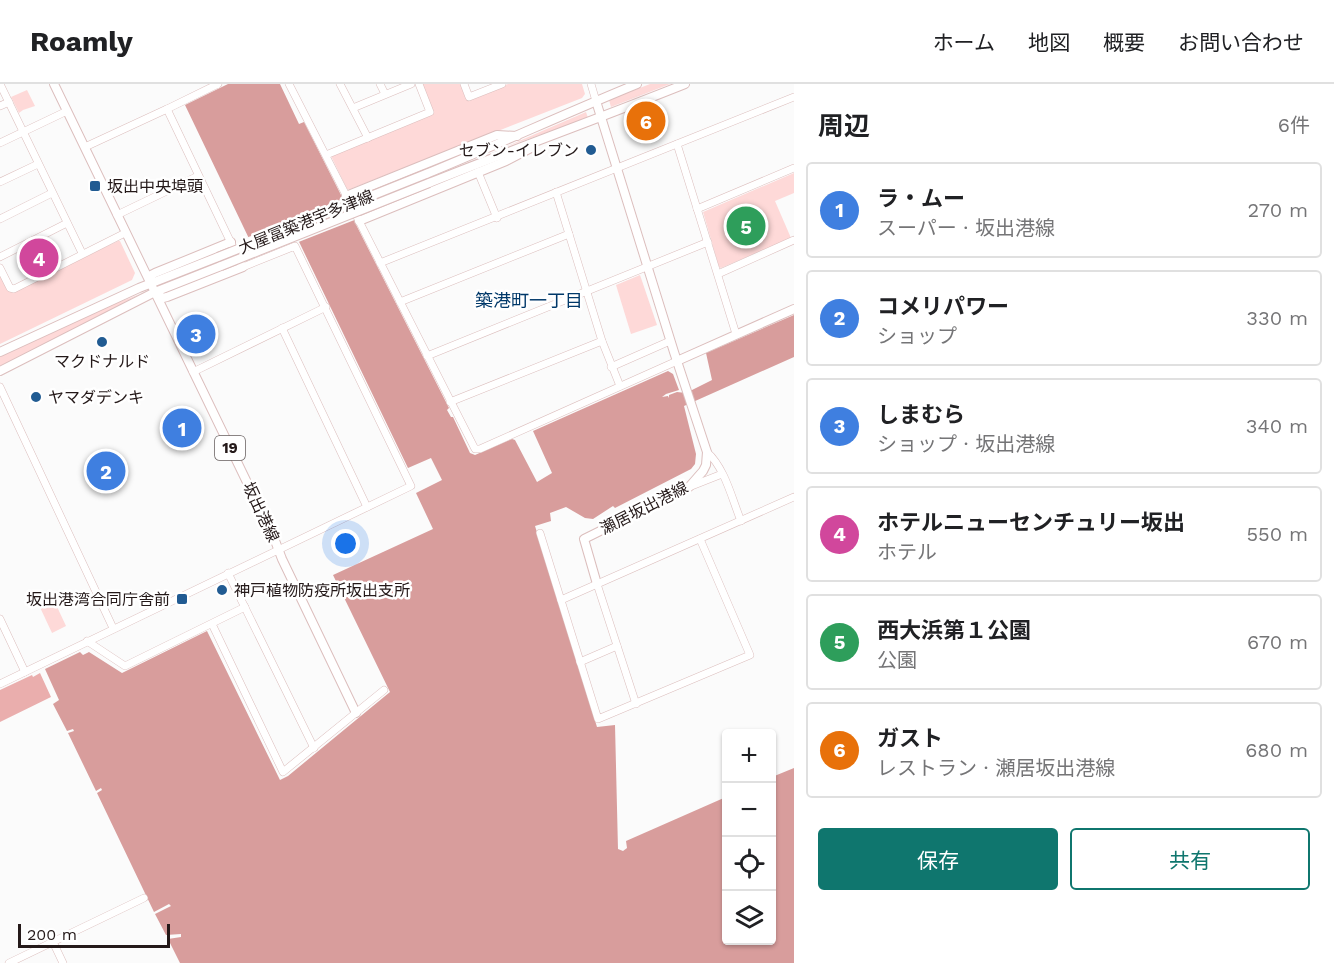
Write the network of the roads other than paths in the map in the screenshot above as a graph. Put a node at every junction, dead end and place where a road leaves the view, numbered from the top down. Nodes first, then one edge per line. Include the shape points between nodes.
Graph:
1 (0, 84) edge
2 (54, 84) edge
3 (218, 84) edge
4 (289, 84) edge
5 (340, 84) edge
6 (380, 84) edge
7 (411, 84) edge
8 (419, 84) edge
9 (464, 84) edge
10 (502, 84) edge
11 (591, 84) edge
12 (637, 84) edge
13 (685, 84) edge
14 (385, 94) junction
15 (794, 97) edge
16 (596, 101) junction
17 (9, 102) junction
18 (0, 106) edge
19 (353, 108) junction
20 (166, 109) junction
21 (67, 111) junction
22 (601, 118) junction
23 (23, 132) junction
24 (558, 134) junction
25 (517, 136) junction
26 (368, 138) junction
27 (0, 143) edge
28 (677, 144) junction
29 (85, 147) junction
30 (326, 155) junction
31 (38, 164) junction
32 (794, 168) edge
33 (617, 169) junction
34 (478, 172) junction
35 (198, 176) junction
36 (427, 178) junction
37 (0, 182) edge
38 (556, 192) junction
39 (52, 193) junction
40 (346, 196) junction
41 (698, 209) junction
42 (117, 215) junction
43 (497, 218) junction
44 (0, 219) edge
45 (359, 221) junction
46 (67, 223) junction
47 (125, 233) junction
48 (569, 234) junction
49 (794, 240) edge
50 (231, 242) junction
51 (708, 242) junction
52 (82, 253) junction
53 (0, 257) edge
54 (219, 262) junction
55 (380, 263) junction
56 (647, 266) junction
57 (243, 267) junction
58 (0, 268) edge
59 (718, 274) junction
60 (151, 284) junction
61 (587, 291) junction
62 (155, 292) junction
63 (400, 302) junction
64 (326, 307) junction
65 (794, 309) edge
66 (282, 328) junction
67 (736, 334) junction
68 (602, 341) junction
69 (670, 341) junction
70 (0, 352) edge
71 (427, 356) junction
72 (677, 361) junction
73 (611, 367) junction
74 (0, 371) edge
75 (194, 372) junction
76 (620, 386) junction
77 (0, 387) edge
78 (450, 402) junction
79 (707, 452) junction
80 (722, 474) junction
81 (689, 487) junction
82 (794, 497) edge
83 (367, 507) junction
84 (741, 521) junction
85 (540, 533) dead end
86 (700, 539) junction
87 (278, 549) junction
88 (228, 573) junction
89 (597, 584) junction
90 (561, 600) junction
91 (245, 607) junction
92 (0, 619) edge
93 (212, 624) junction
94 (113, 628) junction
95 (87, 641) junction
96 (617, 646) junction
97 (580, 662) junction
98 (25, 672) junction
99 (0, 684) edge
100 (384, 690) dead end
101 (636, 705) junction
102 (356, 713) junction
103 (314, 748) junction
104 (144, 898) dead end
105 (52, 942) junction
106 (9, 963) edge
107 (63, 963) edge

1 - 17 street
2 - 21 main road, 坂出港線 / 19
3 - 20 street
4 - 30 street
5 - 19 street
6 - 14 street
7 - 14 street
8 - 26 street via 430,112
9 - 10 street via 469,97
11 - 16 street
12 - 16 main road
13 - 22 main road
14 - 19 street
15 - 28 street
16 - 22 main road
16 - 25 main road, 大屋冨築港宇多津線
17 - 18 street
17 - 23 street
19 - 26 street
20 - 29 street
20 - 35 street
21 - 23 street
21 - 29 main road, 坂出港線 / 19
22 - 24 main road, 大屋冨築港宇多津線
22 - 33 main road
23 - 27 street
23 - 31 street
24 - 34 main road
24 - 36 main road, 大屋冨築港宇多津線
25 - 36 main road, 大屋冨築港宇多津線
25 - 40 main road via 497,135
26 - 30 street
28 - 33 street
28 - 41 street
29 - 42 main road, 坂出港線 / 19
30 - 40 street
31 - 37 street
31 - 39 street
32 - 41 street
33 - 38 street
33 - 56 main road
34 - 43 street
34 - 45 main road
35 - 42 street
35 - 50 street
36 - 54 main road, 大屋冨築港宇多津線, bridge
38 - 43 street
38 - 48 street
39 - 44 street
39 - 46 street
40 - 45 street
41 - 51 street
42 - 47 main road, 坂出港線 / 19
43 - 55 street
45 - 55 street
46 - 52 street
46 - 53 street
47 - 52 street
47 - 60 main road, 坂出港線 / 19
48 - 61 street
48 - 63 street
49 - 59 street
50 - 57 street
50 - 60 main road via 151,275
51 - 56 street
51 - 59 street
52 - 58 street via 14,289
54 - 60 main road, 大屋冨築港宇多津線
54 - 62 main road, 大屋冨築港宇多津線
55 - 63 street
56 - 61 street
56 - 69 main road
57 - 62 main road via 164,298
57 - 64 street via 295,246
59 - 67 street
60 - 62 main road, 坂出港線 / 19
60 - 70 main road, 大屋冨築港宇多津線
61 - 68 street
61 - 71 street
62 - 74 main road, 大屋冨築港宇多津線
62 - 75 main road, 坂出港線 / 19
63 - 71 street
64 - 66 street
64 - 83 street via 411,486
65 - 67 main road
66 - 75 street
66 - 83 street
67 - 72 main road
68 - 73 street
68 - 78 street
69 - 72 main road
69 - 73 street
71 - 78 street
72 - 76 street
72 - 79 main road
73 - 76 street
75 - 87 main road, 坂出港線 / 19
76 - 78 street via 480,449 473,447
77 - 94 street
79 - 80 street
79 - 81 main road, 瀬居坂出港線 via 703,471
80 - 81 street
80 - 84 street
81 - 89 main road, 瀬居坂出港線 via 584,539
82 - 84 street
83 - 87 street
84 - 86 street
85 - 90 street
86 - 89 street
86 - 101 street via 750,655
87 - 88 street
87 - 102 main road, 坂出港線 / 19
88 - 91 street
88 - 94 street
89 - 90 street
89 - 96 street
90 - 97 street
91 - 93 street
91 - 103 street
92 - 98 street
93 - 95 street via 125,666
93 - 103 street via 284,772
94 - 95 street
95 - 98 street
96 - 97 street
96 - 101 street
97 - 101 street via 598,719
98 - 99 street
100 - 102 street
102 - 103 street
104 - 105 street
105 - 106 street
105 - 107 street

